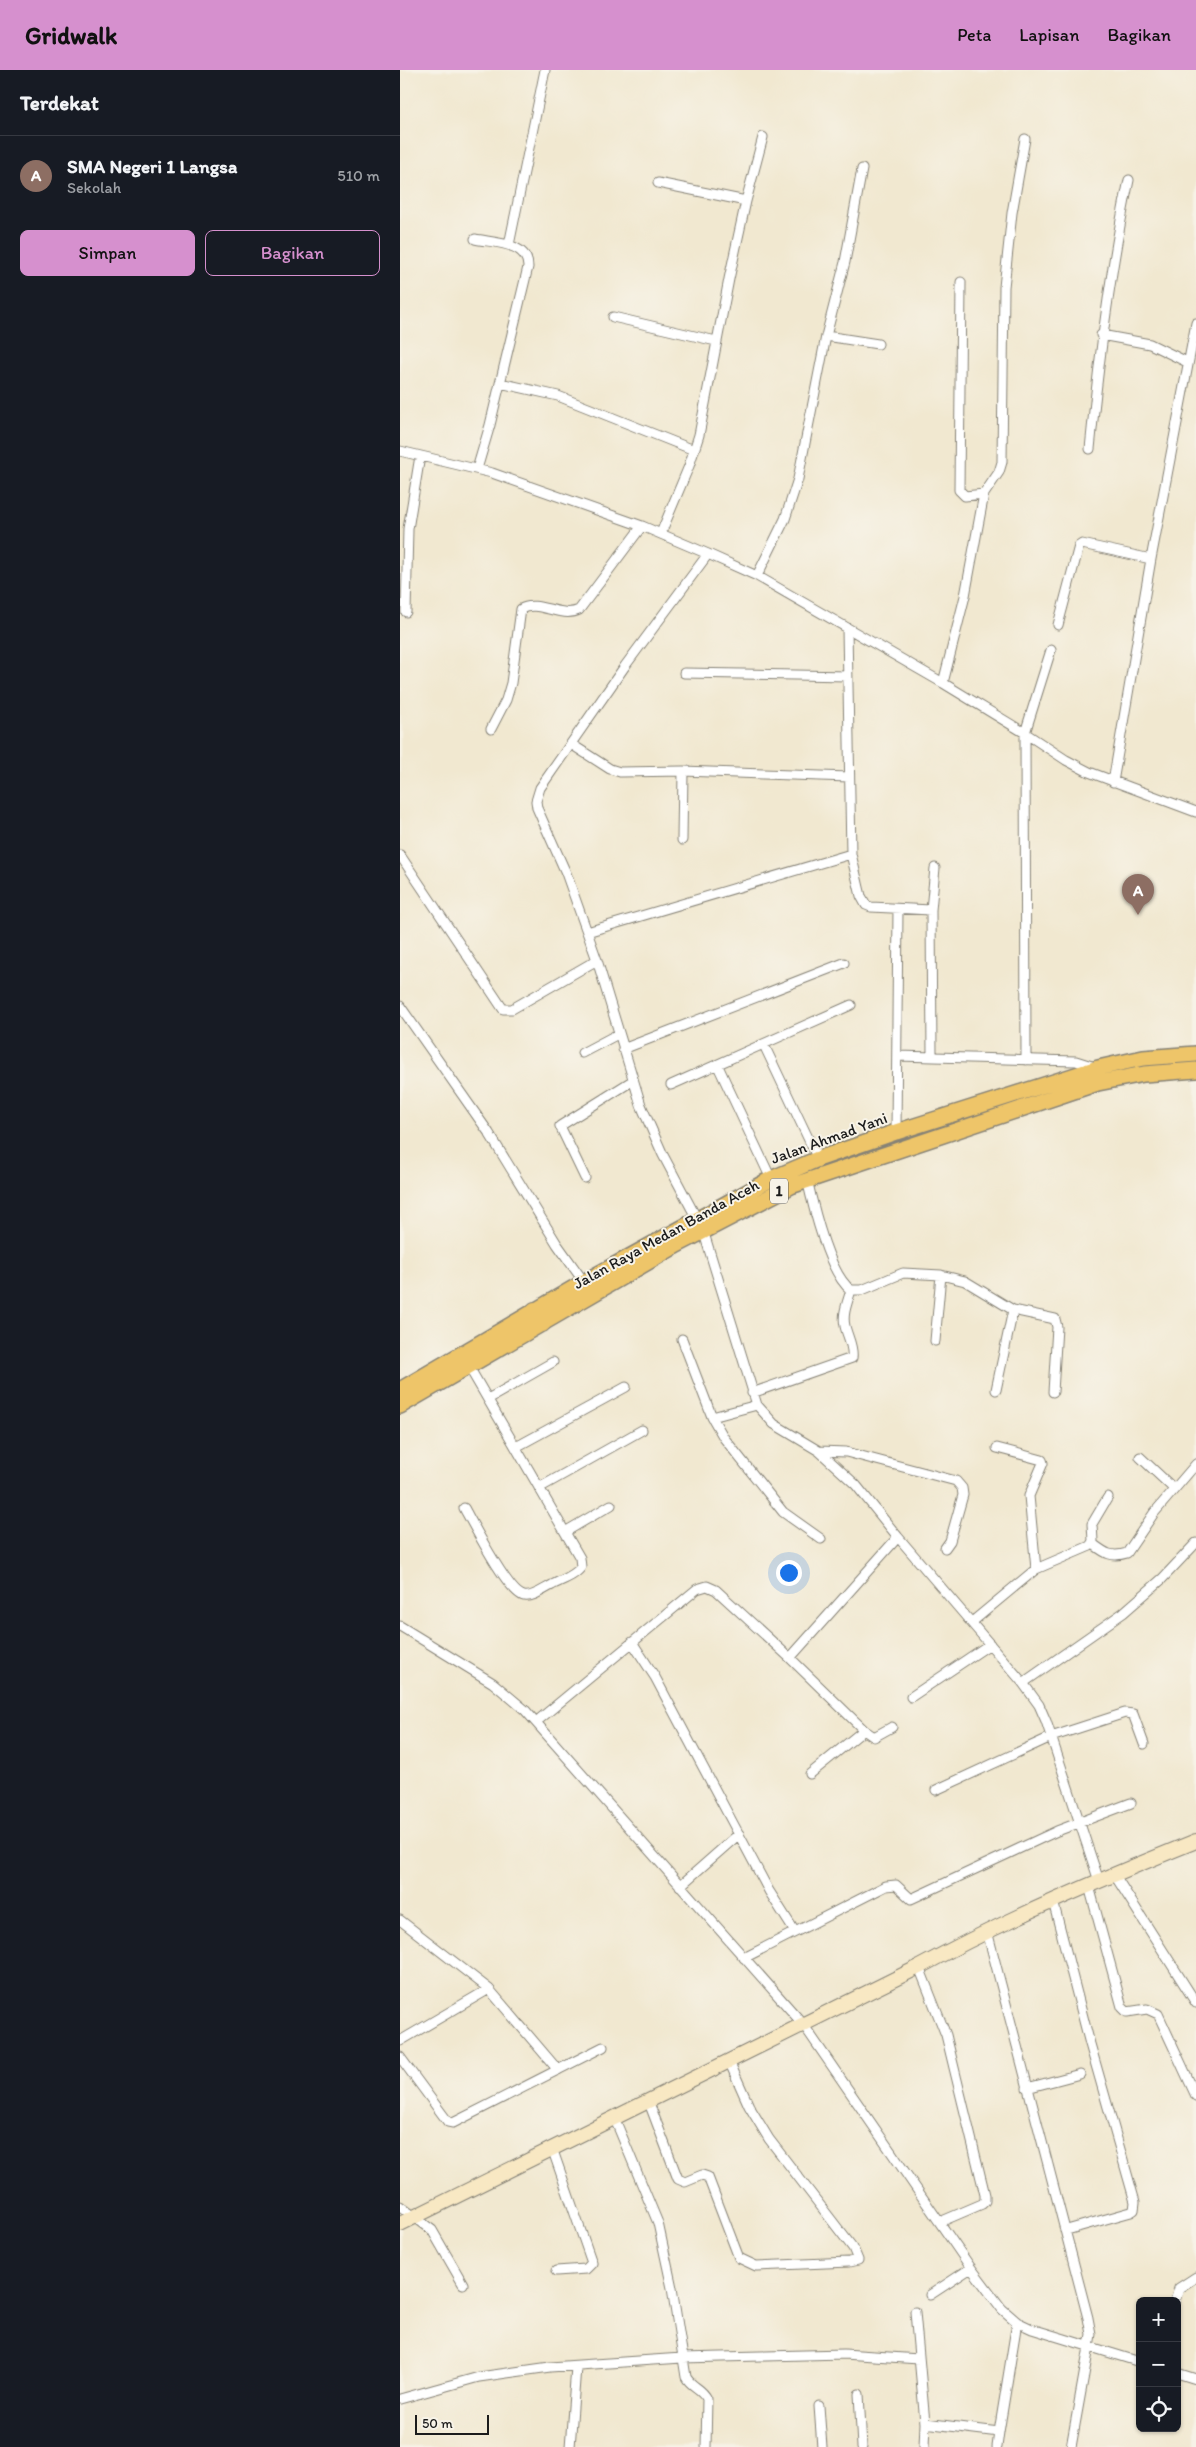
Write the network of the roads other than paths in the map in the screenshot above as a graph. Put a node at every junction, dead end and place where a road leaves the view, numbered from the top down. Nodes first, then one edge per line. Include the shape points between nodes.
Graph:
1 (545, 70) edge
2 (763, 137) dead end
3 (1025, 139) dead end
4 (862, 169) dead end
5 (1129, 180) dead end
6 (658, 183) dead end
7 (746, 201) junction
8 (475, 239) dead end
9 (509, 246) junction
10 (961, 282) dead end
11 (613, 316) dead end
12 (1196, 323) edge
13 (1101, 335) junction
14 (826, 336) junction
15 (716, 341) junction
16 (878, 344) dead end
17 (1187, 362) junction
18 (500, 383) junction
19 (1090, 449) dead end
20 (694, 450) junction
21 (400, 451) edge
22 (420, 456) junction
23 (477, 469) junction
24 (984, 494) junction
25 (642, 526) junction
26 (661, 533) junction
27 (708, 554) junction
28 (1151, 559) junction
29 (757, 576) junction
30 (406, 612) dead end
31 (1058, 625) dead end
32 (847, 628) junction
33 (1051, 650) dead end
34 (684, 673) dead end
35 (848, 676) junction
36 (943, 683) junction
37 (491, 728) dead end
38 (1025, 733) junction
39 (570, 744) junction
40 (683, 771) junction
41 (849, 777) junction
42 (1113, 782) junction
43 (1196, 812) edge
44 (682, 840) dead end
45 (851, 854) junction
46 (400, 855) edge
47 (935, 868) dead end
48 (898, 909) junction
49 (932, 910) junction
50 (587, 932) junction
51 (597, 960) junction
52 (844, 963) dead end
53 (852, 1005) dead end
54 (400, 1006) edge
55 (618, 1034) junction
56 (764, 1045) junction
57 (623, 1049) junction
58 (582, 1053) dead end
59 (1196, 1054) edge
60 (898, 1056) junction
61 (932, 1056) junction
62 (1026, 1060) junction
63 (718, 1066) junction
64 (1098, 1068) junction
65 (1196, 1070) edge
66 (632, 1081) junction
67 (671, 1085) dead end
68 (896, 1132) junction
69 (818, 1159) junction
70 (585, 1178) dead end
71 (807, 1179) junction
72 (774, 1186) junction
73 (700, 1224) junction
74 (941, 1275) junction
75 (584, 1282) junction
76 (851, 1290) junction
77 (1013, 1310) junction
78 (539, 1317) junction
79 (682, 1340) dead end
80 (935, 1341) dead end
81 (554, 1362) dead end
82 (469, 1367) junction
83 (626, 1387) dead end
84 (400, 1390) edge
85 (996, 1390) dead end
86 (1053, 1392) dead end
87 (752, 1394) junction
88 (488, 1399) junction
89 (757, 1405) junction
90 (400, 1406) edge
91 (712, 1417) junction
92 (642, 1430) dead end
93 (516, 1447) junction
94 (997, 1448) dead end
95 (819, 1451) junction
96 (1140, 1457) dead end
97 (1196, 1464) edge
98 (539, 1488) junction
99 (1173, 1488) junction
100 (1108, 1497) dead end
101 (611, 1505) dead end
102 (464, 1508) dead end
103 (565, 1532) junction
104 (898, 1537) junction
105 (821, 1539) dead end
106 (1196, 1543) edge
107 (1093, 1544) junction
108 (945, 1548) dead end
109 (1036, 1569) junction
110 (972, 1622) junction
111 (400, 1626) edge
112 (632, 1642) junction
113 (990, 1644) junction
114 (790, 1658) junction
115 (1023, 1683) junction
116 (911, 1697) dead end
117 (536, 1722) junction
118 (892, 1726) dead end
119 (864, 1730) junction
120 (1051, 1737) junction
121 (1144, 1744) dead end
122 (810, 1774) dead end
123 (936, 1790) dead end
124 (1132, 1803) dead end
125 (1079, 1822) junction
126 (739, 1834) junction
127 (1196, 1841) edge
128 (1114, 1874) junction
129 (1094, 1883) junction
130 (680, 1886) junction
131 (1053, 1901) junction
132 (400, 1920) edge
133 (987, 1931) junction
134 (794, 1932) junction
135 (744, 1958) junction
136 (919, 1967) junction
137 (489, 1989) junction
138 (1196, 2004) edge
139 (803, 2024) junction
140 (400, 2041) edge
141 (603, 2047) dead end
142 (400, 2057) edge
143 (729, 2061) junction
144 (558, 2070) junction
145 (1080, 2074) dead end
146 (1027, 2088) junction
147 (1196, 2096) edge
148 (648, 2100) junction
149 (614, 2117) junction
150 (552, 2148) junction
151 (400, 2206) edge
152 (415, 2216) junction
153 (940, 2222) junction
154 (400, 2224) edge
155 (1067, 2230) junction
156 (971, 2268) junction
157 (556, 2271) dead end
158 (1196, 2277) edge
159 (463, 2284) dead end
160 (930, 2295) dead end
161 (1177, 2297) edge
162 (915, 2312) dead end
163 (1016, 2322) junction
164 (1090, 2347) junction
165 (682, 2358) junction
166 (919, 2360) junction
167 (1136, 2361) edge
168 (576, 2367) junction
169 (1181, 2373) edge
170 (1196, 2379) edge
171 (859, 2394) dead end
172 (400, 2399) edge
173 (819, 2406) dead end
174 (925, 2423) junction
175 (999, 2432) junction
176 (570, 2447) edge
177 (706, 2447) edge
178 (822, 2447) edge
179 (862, 2447) edge
180 (924, 2447) edge
181 (997, 2447) edge
182 (1071, 2447) edge

1 - 9 street
2 - 7 street
3 - 24 street via 1012,213 1004,288 1002,462
4 - 14 street via 845,262
5 - 13 street
6 - 7 street
7 - 15 street
8 - 9 street
9 - 18 street via 525,253 528,267
10 - 24 street via 959,490 965,496
11 - 15 street
12 - 17 street
13 - 17 street via 1150,344
13 - 19 street
14 - 16 street
14 - 29 street via 798,479 785,519
15 - 20 street
17 - 28 street
18 - 20 street via 558,396
18 - 23 street
20 - 26 street
21 - 22 street
22 - 23 street
22 - 30 street via 408,529
23 - 25 street
24 - 36 street via 965,596
25 - 26 street
25 - 37 street via 578,610 570,612 528,606 521,609 511,683
26 - 27 street
27 - 29 street
27 - 39 street
28 - 31 street via 1082,544 1079,546
28 - 42 street
29 - 32 street
32 - 35 street
32 - 36 street
33 - 38 street
34 - 35 street
35 - 41 street
36 - 38 street
38 - 42 street via 1066,760
38 - 62 street
39 - 40 street via 620,772
39 - 50 street via 540,788 536,801
40 - 41 street
40 - 44 street
41 - 45 street
42 - 43 street
45 - 48 street via 866,905
45 - 50 street
46 - 51 street via 503,1009 509,1010
47 - 49 street
48 - 49 street
48 - 60 street
49 - 61 street
50 - 51 street
51 - 55 street
52 - 57 street
53 - 56 street
54 - 75 street via 489,1132
55 - 57 street
55 - 58 street
56 - 63 street
56 - 69 street
57 - 66 street
59 - 64 main road, Jalan Ahmad Yani / 1 via 1143,1058
60 - 61 street
60 - 68 street
61 - 62 street
62 - 64 street via 1076,1061
63 - 67 street
63 - 72 street
64 - 68 main road, Jalan Ahmad Yani / 1
65 - 71 main road, Jalan Raya Medan Banda Aceh / 1 via 1144,1074 1098,1083
66 - 70 street via 560,1126
66 - 73 street via 654,1138
68 - 69 main road, Jalan Ahmad Yani / 1
69 - 72 main road, Jalan Ahmad Yani / 1
71 - 72 main road, Jalan Raya Medan Banda Aceh / 1
71 - 76 street via 827,1247 843,1281
72 - 73 main road, Jalan Ahmad Yani / 1
73 - 75 main road, Jalan Ahmad Yani / 1
73 - 78 main road, Jalan Raya Medan Banda Aceh / 1
73 - 87 street
74 - 76 street via 904,1273 857,1291
74 - 77 street via 971,1284
74 - 80 street
75 - 78 main road, Jalan Ahmad Yani / 1
76 - 87 street via 844,1324 852,1358
77 - 85 street
77 - 86 street via 1052,1318 1056,1322
78 - 82 main road, Jalan Raya Medan Banda Aceh / 1
78 - 84 main road, Jalan Ahmad Yani / 1
79 - 91 street
81 - 88 street
82 - 88 street
82 - 90 main road, Jalan Raya Medan Banda Aceh / 1
83 - 93 street
87 - 89 street
88 - 93 street
89 - 91 street
89 - 95 street via 774,1424
91 - 105 street via 735,1453 783,1512
92 - 98 street
93 - 98 street
94 - 109 street via 1042,1460 1043,1463 1029,1496
95 - 104 street via 856,1485
95 - 108 street via 846,1452 956,1482 963,1495
96 - 99 street
97 - 99 street
98 - 103 street
99 - 107 street via 1127,1554 1107,1555
100 - 107 street via 1092,1524
101 - 103 street
102 - 103 street via 507,1582 524,1597 581,1567 580,1558
104 - 110 street
104 - 114 street
106 - 115 street via 1124,1613
107 - 109 street
109 - 110 street
110 - 113 street
111 - 117 street via 493,1683
112 - 114 street via 697,1589 707,1586 716,1590
112 - 117 street
112 - 126 street via 655,1677
113 - 115 street
113 - 116 street
114 - 119 street
115 - 120 street via 1038,1705
117 - 130 street
118 - 119 street via 874,1737
119 - 122 street
120 - 121 street via 1128,1713 1136,1719
120 - 123 street
120 - 125 street
124 - 125 street
125 - 129 street
125 - 134 street via 911,1900 893,1884
126 - 130 street
126 - 134 street
127 - 128 main road
128 - 129 main road
128 - 138 street
129 - 131 main road
129 - 147 street via 1122,2007 1127,2012 1151,2010 1158,2014
130 - 135 street
131 - 133 main road
131 - 155 street via 1135,2202 1131,2212
132 - 137 street
133 - 136 main road
133 - 146 street
134 - 135 street
135 - 139 street
136 - 139 main road
136 - 153 street via 946,2035 986,2199 982,2204
137 - 140 street
137 - 144 street
139 - 143 main road
139 - 153 street
141 - 144 street
142 - 144 street via 450,2123
143 - 148 main road
143 - 148 street via 760,2127 853,2248 858,2260 756,2266 739,2258 708,2177 702,2175 685,2182 678,2179
145 - 146 street
146 - 155 street
148 - 149 main road
149 - 150 main road
149 - 165 street via 658,2223
150 - 152 main road
150 - 157 street via 592,2263 586,2269
151 - 152 street
152 - 154 main road
152 - 159 street via 432,2230
153 - 156 street
155 - 164 street via 1088,2318
156 - 160 street
156 - 163 street
158 - 161 street via 1179,2288
162 - 166 street
163 - 164 street
163 - 175 street
164 - 167 street
164 - 182 street
165 - 166 street via 844,2354
165 - 168 street
165 - 177 street via 687,2380 707,2398
166 - 174 street
168 - 172 street via 503,2372
168 - 176 street
169 - 170 street
171 - 179 street
173 - 178 street
174 - 175 street
174 - 180 street
175 - 181 street

